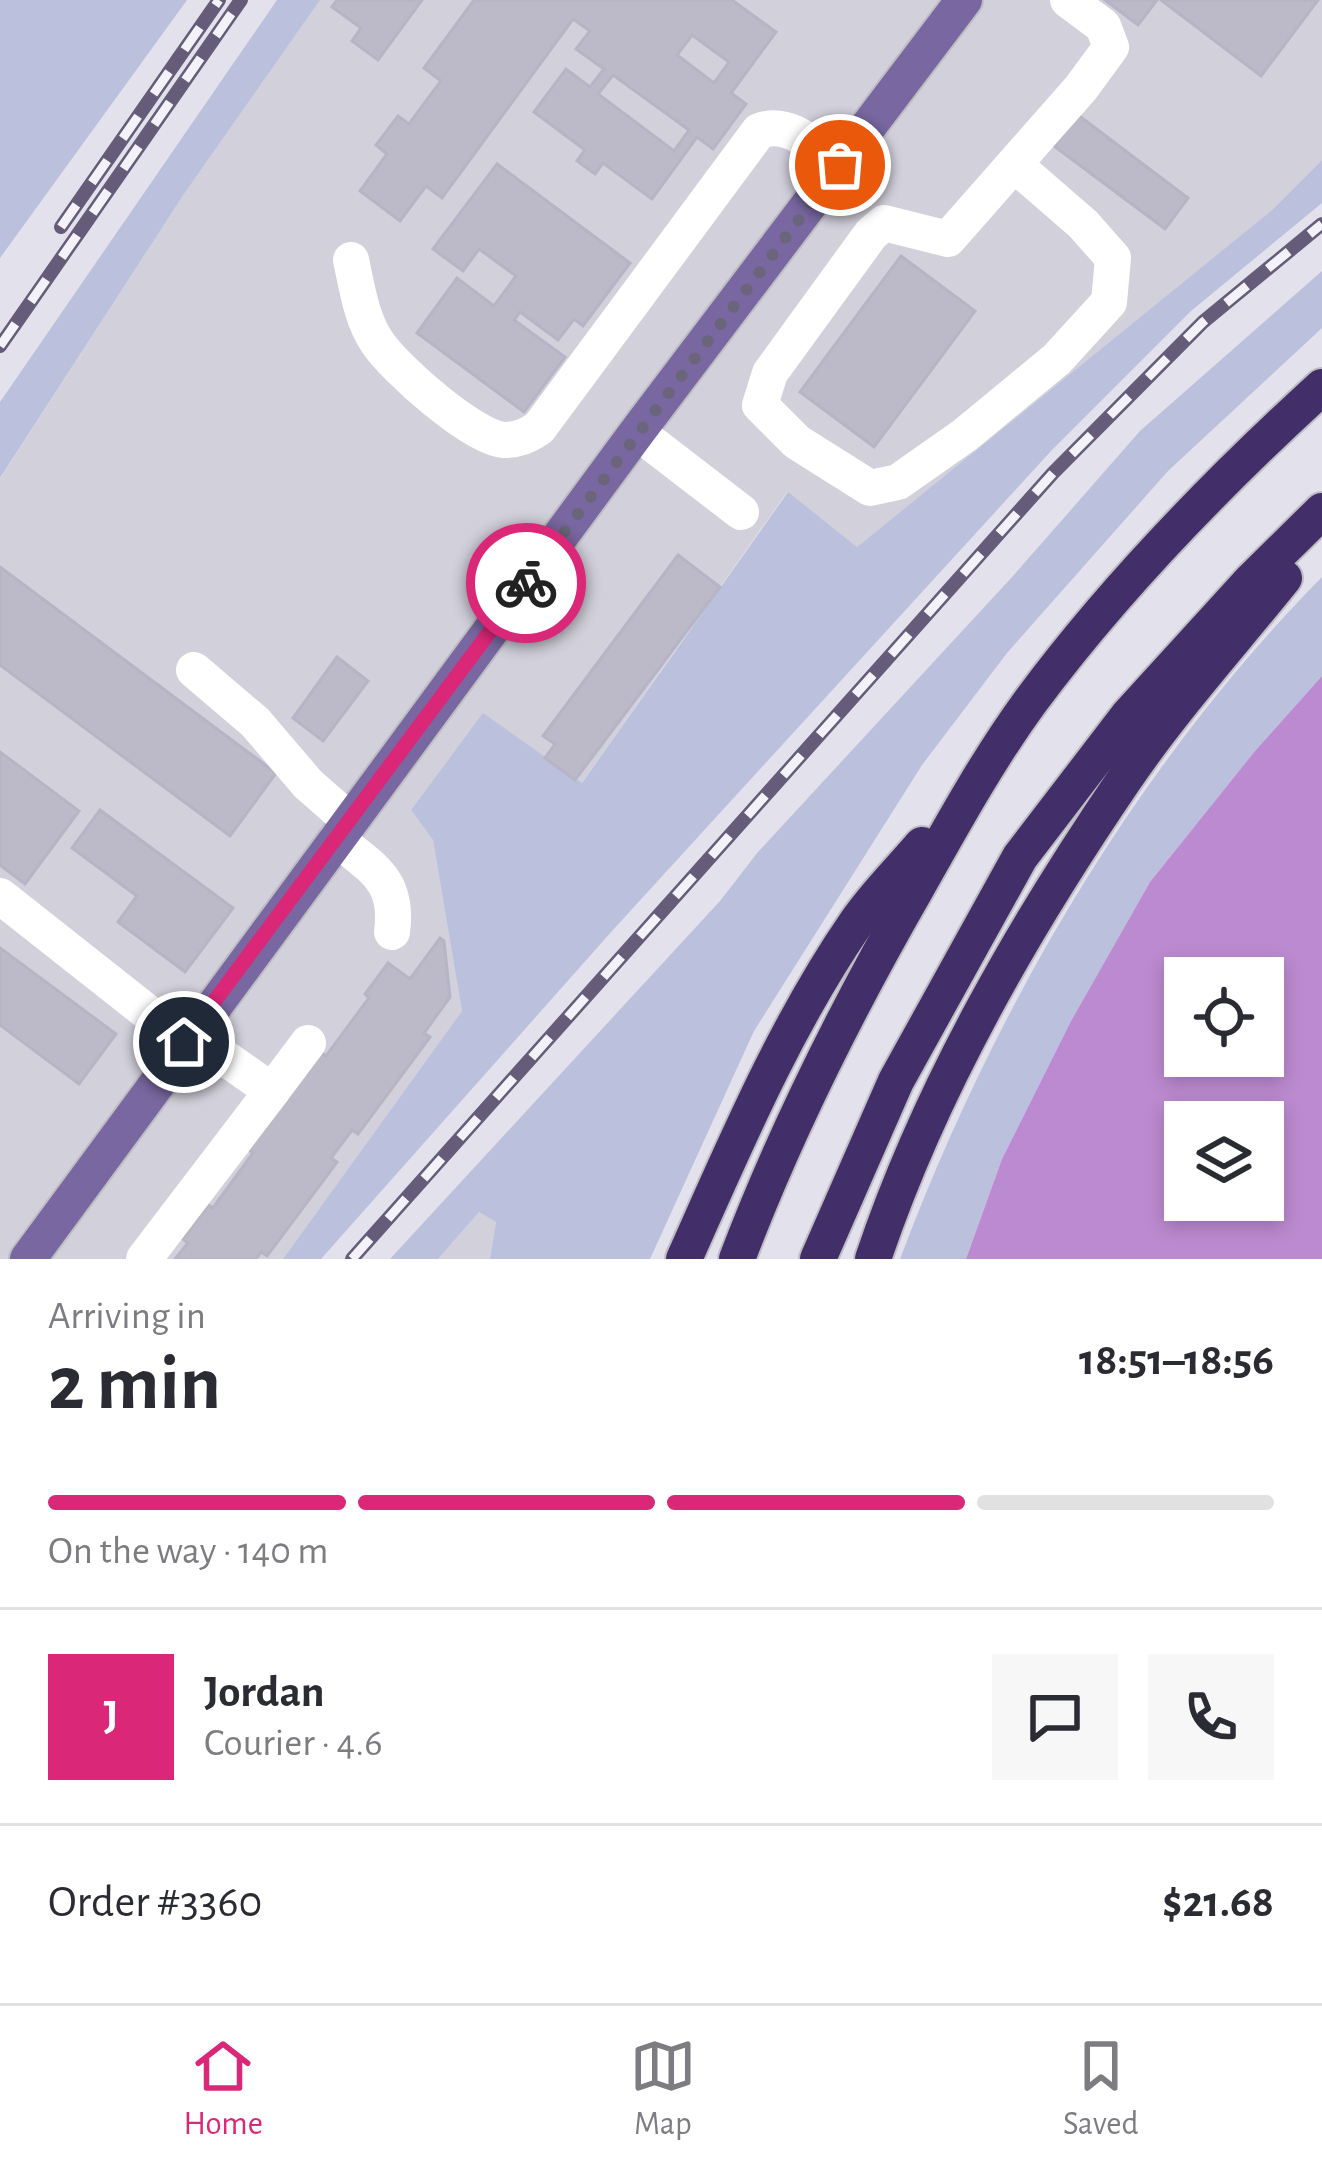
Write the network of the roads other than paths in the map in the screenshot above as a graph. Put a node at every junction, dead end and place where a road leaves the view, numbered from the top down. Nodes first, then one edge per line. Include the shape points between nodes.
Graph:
1 (964, 0) edge
2 (1033, 0) edge
3 (1047, 0) edge
4 (1068, 0) edge
5 (840, 165) junction
6 (1015, 165) junction
7 (351, 260) dead end
8 (1322, 387) edge
9 (638, 432) junction
10 (741, 512) dead end
11 (1322, 512) edge
12 (1322, 529) edge
13 (194, 670) dead end
14 (978, 779) junction
15 (343, 830) junction
16 (0, 896) edge
17 (392, 932) dead end
18 (188, 1038) junction
19 (308, 1043) dead end
20 (272, 1090) junction
21 (28, 1259) edge
22 (144, 1259) edge
23 (684, 1259) edge
24 (736, 1259) edge
25 (818, 1259) edge
26 (873, 1259) edge

1 - 5 main road
2 - 3 lane
4 - 6 lane via 1102,26 1111,47
5 - 7 lane via 791,130 759,131 525,437 479,432 398,367 375,340
5 - 9 main road
6 - 6 lane via 948,239 884,223 871,234 770,374 760,404 797,442 870,488 898,482 965,435 1057,359 1109,302 1113,258
8 - 14 highway via 1154,554 1030,702
9 - 10 lane
9 - 15 main road
11 - 25 highway via 1128,716 1021,857 896,1081
12 - 26 highway via 1126,777 1022,942 938,1099
13 - 15 lane via 255,722
14 - 23 highway via 857,921 746,1122
14 - 24 highway via 820,1064
15 - 17 lane via 389,886
15 - 18 main road
16 - 18 lane
18 - 20 lane
18 - 21 main road
19 - 20 lane
20 - 22 lane

